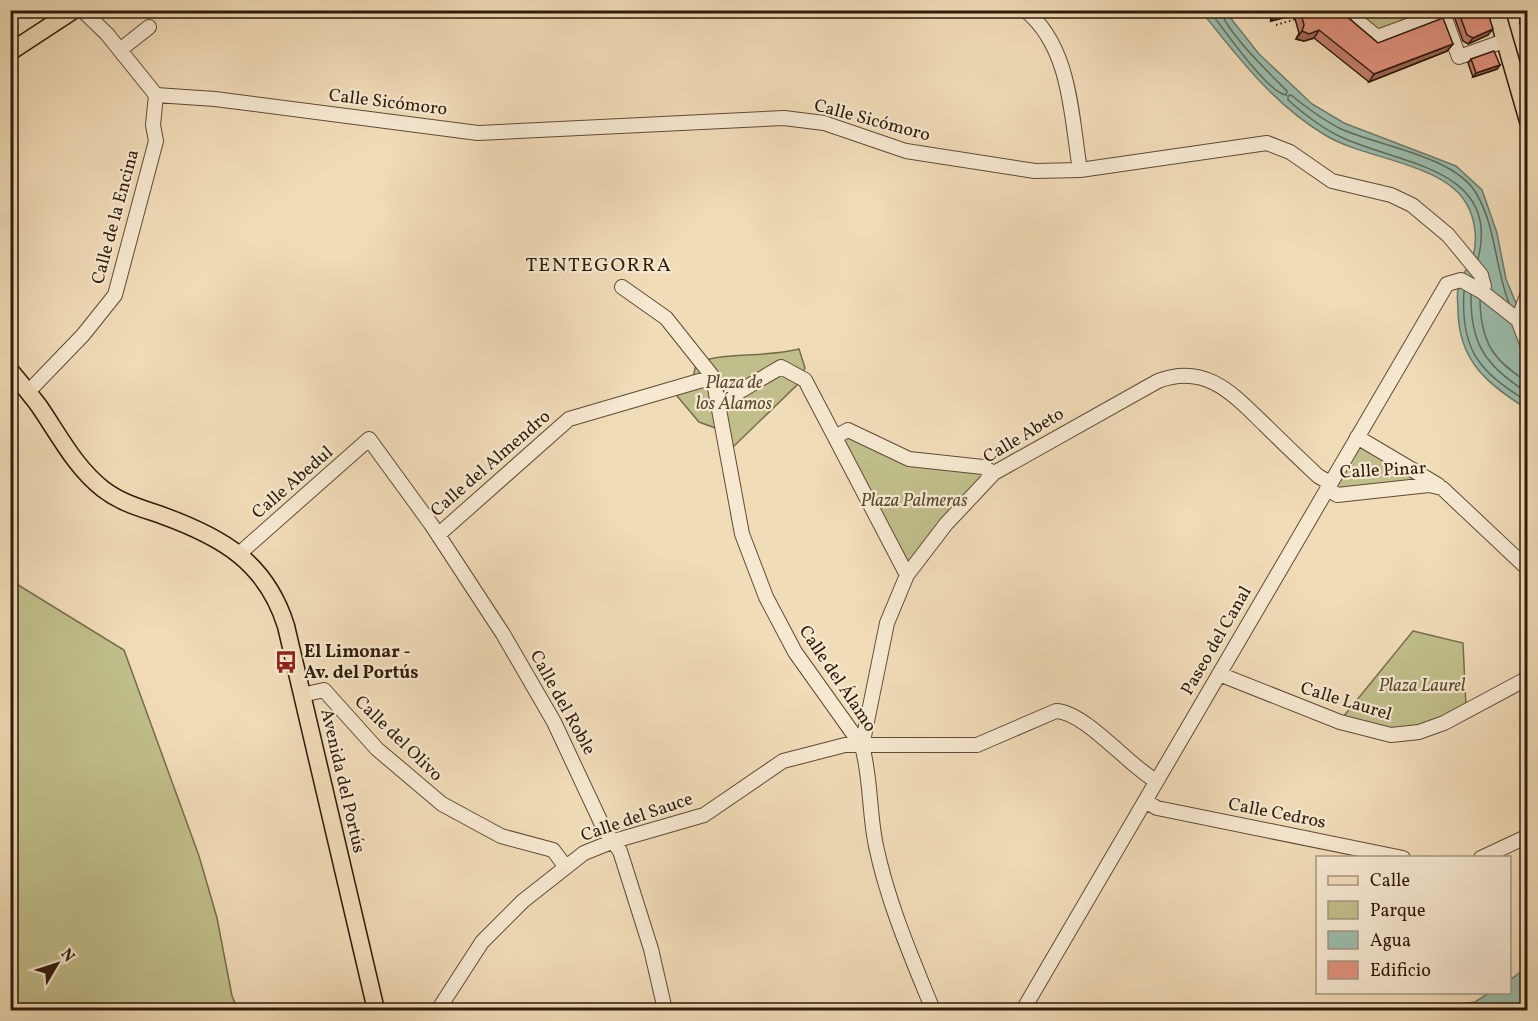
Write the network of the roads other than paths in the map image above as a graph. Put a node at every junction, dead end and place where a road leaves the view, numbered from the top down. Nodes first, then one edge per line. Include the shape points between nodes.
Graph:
1 (74, 10) edge
2 (82, 10) edge
3 (1025, 10) edge
4 (1344, 10) edge
5 (1496, 10) edge
6 (149, 27) dead end
7 (1504, 41) junction
8 (120, 50) junction
9 (10, 52) edge
10 (156, 95) junction
11 (1527, 121) edge
12 (1080, 170) junction
13 (10, 238) edge
14 (10, 245) edge
15 (622, 287) dead end
16 (1481, 291) junction
17 (1527, 292) edge
18 (1518, 320) junction
19 (1527, 346) edge
20 (10, 370) edge
21 (713, 376) junction
22 (28, 392) junction
23 (720, 403) junction
24 (835, 437) junction
25 (1357, 437) junction
26 (369, 439) joint
27 (994, 473) junction
28 (1328, 486) junction
29 (1442, 488) junction
30 (438, 535) junction
31 (240, 554) junction
32 (1527, 569) edge
33 (907, 575) junction
34 (1219, 674) junction
35 (1527, 678) edge
36 (303, 695) junction
37 (862, 746) junction
38 (1156, 781) junction
39 (1145, 801) junction
40 (1527, 837) edge
41 (614, 841) junction
42 (1393, 856) edge
43 (1485, 856) edge
44 (565, 866) junction
45 (376, 1011) edge
46 (438, 1011) edge
47 (665, 1011) edge
48 (933, 1011) edge
49 (1023, 1011) edge

1 - 9 main road
2 - 8 street
3 - 12 street via 1039,21 1061,58
4 - 7 street via 1377,37 1443,13 1460,57
5 - 7 main road
6 - 8 street
7 - 11 main road
8 - 10 street
10 - 12 street, Calle Sicómoro via 478,133 784,118 824,123 906,151 949,159 1035,171
10 - 22 street, Calle de la Encina via 156,141 115,295
12 - 16 street, Calle Sicómoro via 1254,143 1279,146 1332,181 1391,195 1424,213 1481,275
13 - 14 street
15 - 21 street via 666,318
16 - 18 street
16 - 25 street, Paseo del Canal via 1456,280 1447,284
17 - 18 street
18 - 19 street
20 - 22 main road, Avenida del Portús
21 - 23 street
21 - 30 street, Calle del Almendro via 569,419
22 - 31 main road, Avenida del Portús via 71,456 104,490 131,505 209,535
23 - 24 street via 781,367 805,380
23 - 37 street, Calle del Álamo via 742,534 766,597 795,652
24 - 27 street via 848,430 909,459 983,468
24 - 33 street
25 - 28 street, Paseo del Canal
25 - 29 street, Calle Pinar
26 - 30 street, Calle del Roble
26 - 31 street, Calle Abedul
27 - 28 street, Calle Abeto via 1149,385 1178,375 1204,378 1224,388
27 - 33 street, Calle Abeto via 946,524
28 - 29 street, Calle Pinar via 1337,495 1429,484
28 - 34 street, Paseo del Canal
29 - 32 street, Calle Pinar
30 - 41 street, Calle del Roble via 503,634 554,722 605,831
31 - 36 main road, Avenida del Portús via 260,574 278,603
33 - 37 street, Calle Abeto via 887,623
34 - 35 street, Calle Laurel via 1340,722 1391,735 1419,732 1444,723
34 - 38 street, Paseo del Canal
36 - 44 street, Calle del Olivo via 324,690 377,749 449,809 501,836 553,850
36 - 45 main road, Avenida del Portús
37 - 38 street, Calle del Sauce via 977,745 1048,712 1062,711 1079,718
37 - 41 street, Calle del Sauce via 845,745 783,761 704,815
37 - 48 street, Calle del Álamo via 884,882
38 - 39 street, Paseo del Canal
39 - 42 street, Calle Cedros via 1157,808
39 - 49 street, Paseo del Canal
40 - 43 street
41 - 44 street, Calle del Sauce
41 - 47 street, Calle del Roble via 651,949
44 - 46 street, Calle del Sauce via 482,942

